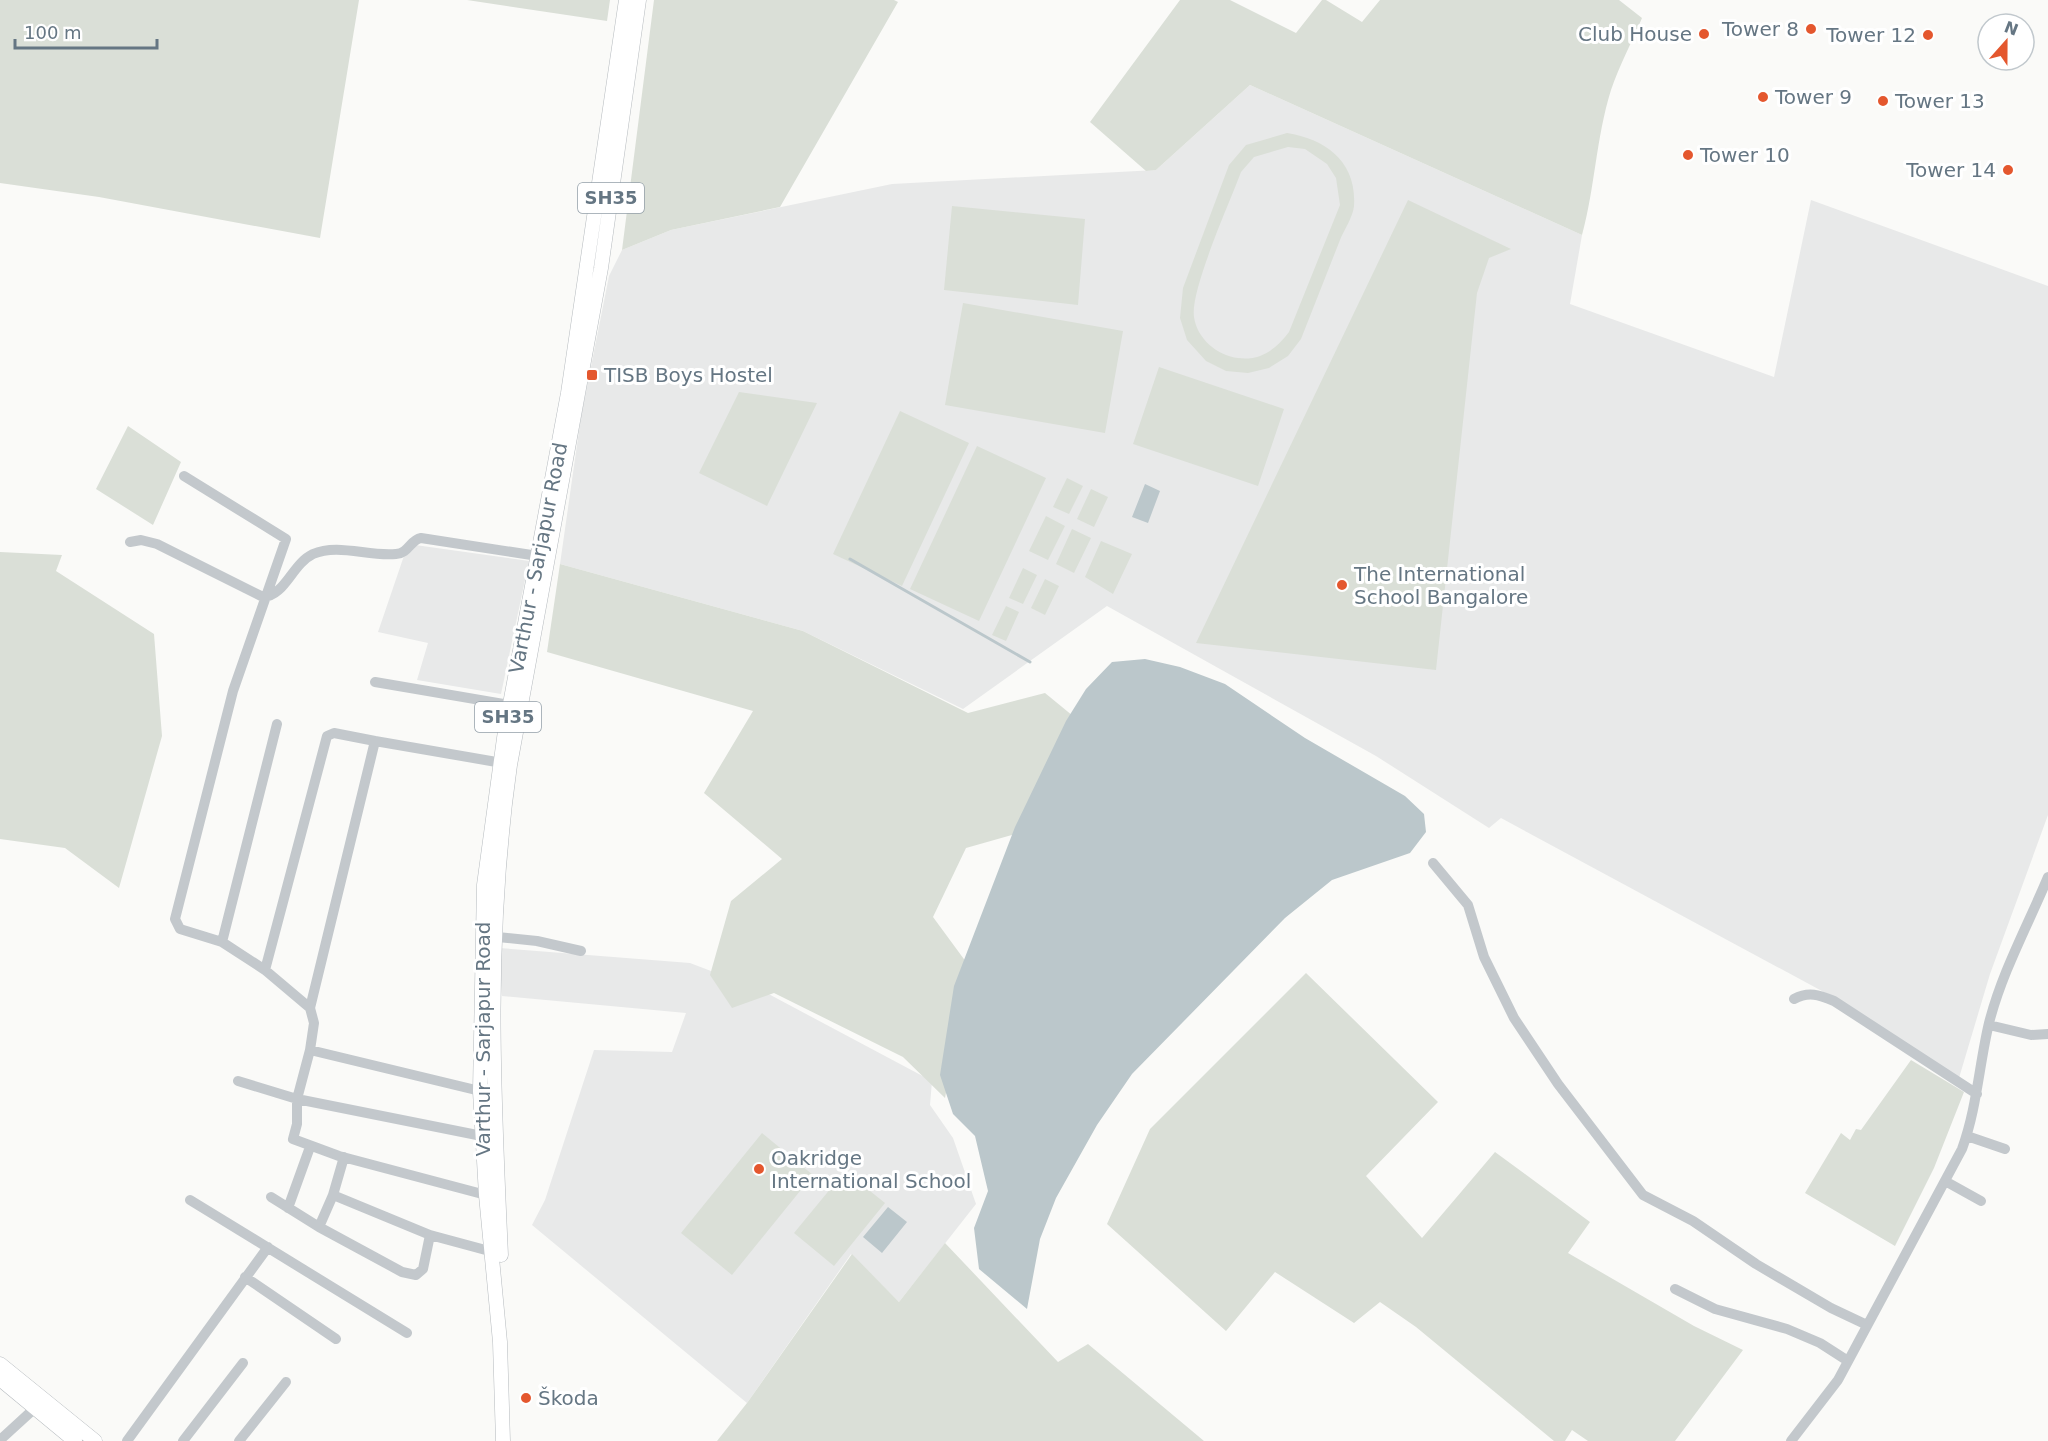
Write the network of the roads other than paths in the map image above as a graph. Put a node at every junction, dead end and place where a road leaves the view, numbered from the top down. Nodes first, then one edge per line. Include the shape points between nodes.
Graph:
1 (626, 0) edge
2 (639, 0) edge
3 (184, 476) dead end
4 (130, 542) dead end
5 (538, 556) junction
6 (266, 597) junction
7 (375, 682) dead end
8 (510, 705) junction
9 (277, 724) dead end
10 (375, 741) junction
11 (505, 764) junction
12 (1433, 863) dead end
13 (2048, 877) edge
14 (487, 936) junction
15 (222, 942) junction
16 (581, 951) dead end
17 (266, 970) junction
18 (1794, 999) dead end
19 (310, 1008) junction
20 (1989, 1025) junction
21 (2048, 1034) edge
22 (310, 1050) junction
23 (238, 1081) dead end
24 (480, 1091) junction
25 (1977, 1094) junction
26 (297, 1100) junction
27 (482, 1136) junction
28 (1967, 1136) junction
29 (310, 1147) junction
30 (2005, 1149) dead end
31 (344, 1157) junction
32 (1945, 1181) junction
33 (333, 1195) junction
34 (486, 1195) junction
35 (271, 1197) dead end
36 (190, 1200) dead end
37 (1981, 1201) dead end
38 (288, 1208) junction
39 (319, 1227) junction
40 (430, 1235) junction
41 (268, 1247) junction
42 (493, 1252) junction
43 (245, 1277) junction
44 (1675, 1289) dead end
45 (1867, 1325) junction
46 (407, 1333) dead end
47 (336, 1339) dead end
48 (1848, 1361) junction
49 (243, 1363) dead end
50 (0, 1364) edge
51 (0, 1379) edge
52 (286, 1382) dead end
53 (35, 1408) junction
54 (68, 1439) edge
55 (0, 1440) edge
56 (95, 1441) edge
57 (127, 1441) edge
58 (183, 1441) edge
59 (239, 1441) edge
60 (503, 1441) edge
61 (509, 1441) edge
62 (1791, 1441) edge

1 - 5 main road, Varthur - Sarjapur Road / SH35 via 586,278
2 - 11 main road, Varthur - Sarjapur Road / SH35 via 599,279
3 - 6 street via 286,539
4 - 6 street via 156,544
5 - 6 street via 421,538 395,554 326,550 304,559 279,590
5 - 8 main road, Varthur - Sarjapur Road / SH35
6 - 15 street via 233,690 175,919 180,929
7 - 8 street
8 - 11 main road, Varthur - Sarjapur Road / SH35
9 - 15 street
10 - 11 street
10 - 17 street via 330,732 327,736
10 - 19 street
11 - 14 main road, Varthur - Sarjapur Road / SH35 via 489,839
12 - 45 street via 1468,905 1485,957 1514,1018 1558,1084 1643,1195 1693,1221 1831,1308
13 - 20 street via 1998,994
14 - 16 street
14 - 24 main road, Varthur - Sarjapur Road / SH35
14 - 61 main road, Varthur - Sarjapur Road / SH35
15 - 17 street
17 - 19 street
18 - 25 street via 1818,994 1834,1001
19 - 22 street via 314,1023
20 - 21 street via 2031,1035
20 - 25 street
22 - 24 street
22 - 26 street
23 - 26 street
24 - 27 main road, Varthur - Sarjapur Road / SH35
25 - 28 street
26 - 27 street
26 - 29 street via 293,1139
27 - 34 main road, Varthur - Sarjapur Road / SH35
28 - 30 street
28 - 32 street
29 - 31 street
29 - 38 street
31 - 33 street
31 - 34 street
32 - 37 street
32 - 45 street
33 - 39 street
33 - 40 street
34 - 42 main road, Varthur - Sarjapur Road / SH35
35 - 38 street
36 - 41 street
38 - 39 street
39 - 40 street via 412,1275 423,1269
40 - 42 street
41 - 43 street
41 - 46 street
42 - 60 main road, Varthur - Sarjapur Road / SH35
43 - 47 street
43 - 57 street
44 - 48 street via 1715,1309 1787,1329
45 - 48 street
48 - 62 street via 1829,1394
49 - 58 street
50 - 56 main road
51 - 53 main road
52 - 59 street
53 - 54 main road
53 - 55 street

